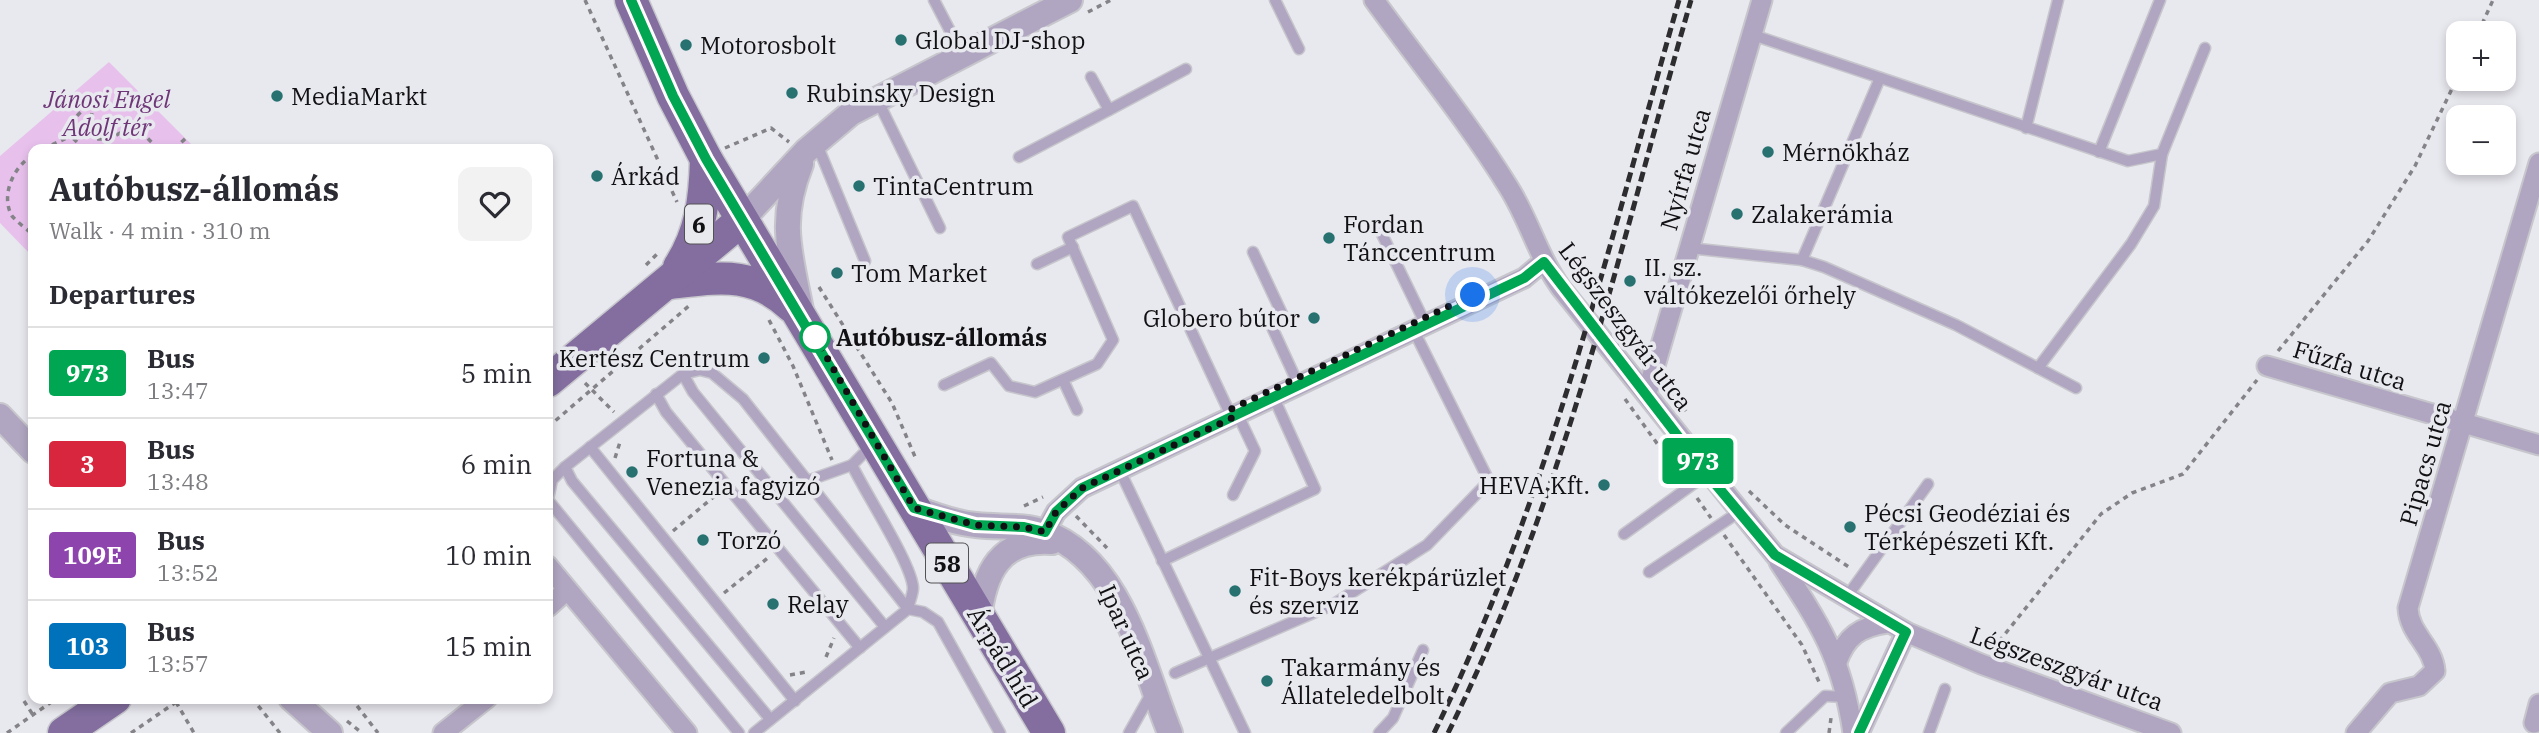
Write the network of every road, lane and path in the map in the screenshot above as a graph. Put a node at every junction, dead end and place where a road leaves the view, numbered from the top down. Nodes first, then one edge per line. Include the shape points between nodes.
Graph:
1 (585, 0) edge
2 (631, 0) edge
3 (934, 0) edge
4 (1111, 0) edge
5 (1275, 0) edge
6 (1374, 0) edge
7 (1762, 0) edge
8 (2058, 0) edge
9 (2160, 0) edge
10 (2493, 0) edge
11 (1078, 6) edge
12 (2483, 21) edge
13 (1750, 34) junction
14 (2205, 48) dead end
15 (1299, 49) dead end
16 (962, 55) junction
17 (1185, 69) dead end
18 (1091, 77) dead end
19 (1880, 78) junction
20 (2451, 91) edge
21 (877, 99) junction
22 (1109, 110) junction
23 (2026, 128) junction
24 (71, 136) junction
25 (186, 138) dead end
26 (54, 144) edge
27 (79, 144) edge
28 (154, 144) edge
29 (179, 144) edge
30 (804, 145) junction
31 (721, 152) junction
32 (2099, 152) junction
33 (2162, 154) junction
34 (1019, 157) dead end
35 (28, 158) edge
36 (2539, 163) edge
37 (677, 203) dead end
38 (743, 220) junction
39 (1378, 226) dead end
40 (940, 228) dead end
41 (28, 230) edge
42 (1073, 247) junction
43 (663, 248) dead end
44 (1688, 248) junction
45 (1253, 252) dead end
46 (1802, 260) junction
47 (865, 261) dead end
48 (1544, 262) junction
49 (1037, 264) dead end
50 (656, 277) junction
51 (818, 286) dead end
52 (803, 316) junction
53 (1420, 328) junction
54 (2267, 366) junction
55 (2038, 368) junction
56 (682, 374) junction
57 (553, 376) edge
58 (1662, 380) dead end
59 (1064, 382) junction
60 (944, 385) dead end
61 (1299, 386) junction
62 (2076, 388) dead end
63 (1647, 393) junction
64 (656, 394) junction
65 (1274, 398) junction
66 (1077, 410) dead end
67 (1687, 412) dead end
68 (0, 416) edge
69 (1235, 416) junction
70 (2461, 424) junction
71 (877, 442) junction
72 (28, 445) edge
73 (2539, 445) edge
74 (590, 447) junction
75 (852, 465) junction
76 (565, 467) junction
77 (921, 469) dead end
78 (1109, 470) junction
79 (1707, 474) junction
80 (553, 479) edge
81 (807, 481) junction
82 (1928, 484) dead end
83 (1745, 487) dead end
84 (1082, 488) junction
85 (719, 492) dead end
86 (1233, 495) dead end
87 (553, 505) edge
88 (914, 508) junction
89 (1019, 509) dead end
90 (1739, 512) junction
91 (673, 531) dead end
92 (1045, 532) junction
93 (1624, 534) dead end
94 (1067, 543) junction
95 (1775, 555) junction
96 (770, 556) dead end
97 (1162, 561) junction
98 (553, 572) edge
99 (1649, 572) dead end
100 (1862, 575) junction
101 (567, 590) junction
102 (724, 593) dead end
103 (1845, 598) junction
104 (553, 603) edge
105 (908, 609) junction
106 (1887, 623) junction
107 (984, 626) junction
108 (885, 627) junction
109 (1906, 632) junction
110 (860, 648) junction
111 (1423, 650) dead end
112 (1208, 657) junction
113 (1837, 662) junction
114 (1981, 664) junction
115 (1175, 673) dead end
116 (1945, 689) dead end
117 (1153, 691) junction
118 (1848, 697) junction
119 (24, 701) dead end
120 (795, 701) junction
121 (49, 704) edge
122 (107, 704) edge
123 (173, 704) edge
124 (177, 704) edge
125 (257, 704) edge
126 (298, 704) edge
127 (356, 704) edge
128 (479, 704) edge
129 (2539, 704) edge
130 (33, 715) junction
131 (770, 719) junction
132 (2534, 723) dead end
133 (7, 733) edge
134 (64, 733) edge
135 (131, 733) edge
136 (194, 733) edge
137 (280, 733) edge
138 (330, 733) edge
139 (378, 733) edge
140 (443, 733) edge
141 (687, 733) edge
142 (739, 733) edge
143 (754, 733) edge
144 (1000, 733) edge
145 (1049, 733) edge
146 (1129, 733) edge
147 (1170, 733) edge
148 (1245, 733) edge
149 (1379, 733) edge
150 (1786, 733) edge
151 (1853, 733) edge
152 (1859, 733) edge
153 (1929, 733) edge
154 (2171, 733) edge
155 (2356, 733) edge

1 - 37 path
2 - 31 main road, 6 via 673,96
3 - 16 lane
4 - 11 path
5 - 15 lane
6 - 48 street, Légszeszgyár utca via 1509,188
7 - 13 street, Nyírfa utca
8 - 23 lane
9 - 32 lane
10 - 12 path
11 - 16 street
13 - 19 lane
13 - 44 street, Nyírfa utca
14 - 33 lane
16 - 21 street
17 - 22 lane
18 - 22 lane
19 - 23 lane
19 - 46 lane
20 - 54 path via 2415,166 2368,240
21 - 30 street
21 - 40 lane
22 - 34 lane
23 - 32 lane
24 - 26 path
24 - 27 path
24 - 28 path via 77,114 86,108 92,113 89,131 96,139 109,139 135,125
25 - 29 path
30 - 31 path via 771,128
30 - 38 street
30 - 47 lane
30 - 52 street via 786,215
31 - 38 main road, 6
31 - 50 main road, 6 via 690,250
32 - 33 lane via 2128,161
33 - 55 lane via 2154,206
35 - 41 path via 10,178 4,199 11,215
36 - 70 street, Pipacs utca
38 - 50 main road, 6
38 - 52 main road, 58
39 - 53 lane
42 - 49 lane
42 - 59 lane via 1113,340 1097,364
42 - 69 lane via 1068,237 1133,206
43 - 50 path
44 - 46 lane
44 - 63 street, Nyírfa utca
45 - 61 lane via 1284,318 1271,325
46 - 55 lane via 1956,325
48 - 53 street via 1524,278
48 - 63 street, Légszeszgyár utca
50 - 52 main road via 740,278 781,296
50 - 57 main road, 6
51 - 77 path via 892,403
52 - 71 main road, 58
53 - 61 street
53 - 112 lane via 1489,481 1427,545 1408,558 1334,604
54 - 70 street, Fűzfa utca
54 - 114 path via 2183,474 2132,493 2101,514
55 - 62 lane
56 - 64 lane
56 - 81 lane via 699,370 723,380
56 - 108 lane
58 - 67 path
59 - 60 lane via 1035,392 1009,386 990,363
59 - 66 lane
61 - 65 street
63 - 79 street, Légszeszgyár utca
64 - 74 lane
64 - 110 lane
65 - 69 street
65 - 97 lane via 1315,489
68 - 72 street
69 - 78 street
69 - 86 lane via 1255,451
70 - 73 street, Fűzfa utca
70 - 155 street, Pipacs utca via 2408,608 2409,622 2431,654 2435,671 2419,686 2390,693
71 - 75 lane
71 - 88 main road, 58
74 - 76 lane
74 - 120 lane
75 - 81 lane
75 - 105 lane via 906,564 913,588
76 - 80 lane
76 - 131 lane
78 - 84 street
78 - 97 lane
79 - 90 street, Légszeszgyár utca
79 - 93 lane
81 - 105 lane
82 - 100 lane
83 - 100 path via 1785,525
84 - 89 path via 1058,490
84 - 92 street via 1056,512
85 - 91 path
87 - 142 lane
88 - 92 street, Ipar utca via 975,525
88 - 107 main road, Árpád híd / 58
90 - 95 street, Légszeszgyár utca
90 - 99 lane
92 - 94 street, Ipar utca
94 - 107 street via 1030,542 1009,550 985,585
94 - 117 street, Ipar utca via 1109,583
95 - 103 street, Légszeszgyár utca
95 - 113 street via 1823,627
96 - 102 path
97 - 112 lane
98 - 101 street
100 - 103 lane
101 - 104 street
101 - 141 street
103 - 106 street, Légszeszgyár utca
105 - 108 lane
105 - 144 lane via 938,622
106 - 109 street, Légszeszgyár utca
106 - 113 street via 1856,631 1844,643
107 - 145 main road, Árpád híd / 58
108 - 110 lane
109 - 114 street, Légszeszgyár utca
109 - 152 street
110 - 120 lane
111 - 149 lane via 1393,718
112 - 115 lane
112 - 148 lane
113 - 118 street
114 - 154 street, Légszeszgyár utca
116 - 153 lane
117 - 146 lane
117 - 147 street, Ipar utca
118 - 150 lane via 1825,696
118 - 151 street
119 - 130 path
120 - 131 lane
121 - 130 path
122 - 134 main road
123 - 135 path
124 - 136 path
125 - 137 path
126 - 138 street
127 - 139 path
128 - 140 street
129 - 132 street
130 - 133 path
131 - 143 lane

